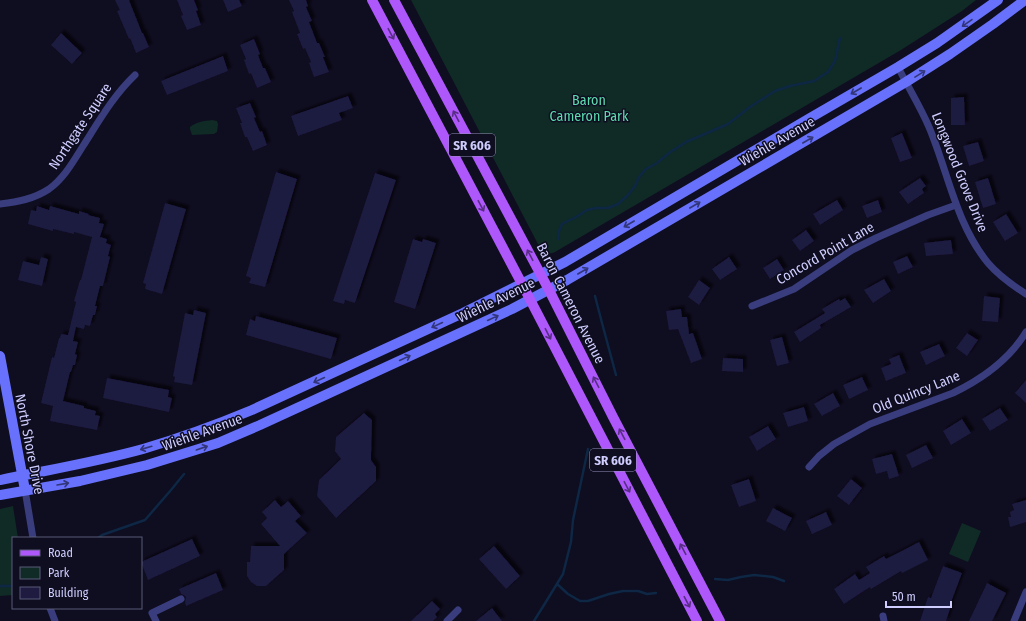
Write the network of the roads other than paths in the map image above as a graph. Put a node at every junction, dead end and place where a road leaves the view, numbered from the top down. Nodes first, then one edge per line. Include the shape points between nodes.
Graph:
1 (372, 0) edge
2 (394, 0) edge
3 (998, 0) edge
4 (1025, 0) edge
5 (898, 68) junction
6 (135, 75) dead end
7 (906, 82) junction
8 (0, 204) edge
9 (956, 205) junction
10 (541, 274) junction
11 (522, 284) junction
12 (549, 290) junction
13 (1026, 294) edge
14 (530, 300) junction
15 (752, 306) dead end
16 (1026, 332) edge
17 (0, 356) edge
18 (809, 467) dead end
19 (22, 475) junction
20 (0, 480) edge
21 (25, 490) junction
22 (0, 495) edge
23 (33, 537) edge
24 (1026, 592) edge
25 (181, 599) dead end
26 (50, 609) edge
27 (458, 610) dead end
28 (55, 621) edge
29 (156, 621) edge
30 (447, 621) edge
31 (697, 621) edge
32 (720, 621) edge
33 (1014, 621) edge

1 -> 11 main road, SR 606
10 -> 2 main road, Baron Cameron Avenue / SR 606
3 -> 5 main road, Wiehle Avenue
7 -> 4 main road, Wiehle Avenue
5 - 7 street, Longwood Grove Drive
5 -> 10 main road, Wiehle Avenue
6 - 8 street, Northgate Square via 122,88 74,161 54,185 31,198
7 - 9 street, Longwood Grove Drive via 928,126
12 -> 7 main road, Wiehle Avenue
9 - 13 street, Longwood Grove Drive via 978,250 1001,276
9 - 15 street, Concord Point Lane via 876,238 852,250 794,289
10 - 11 main road, Wiehle Avenue
10 - 12 main road, Baron Cameron Avenue / SR 606
11 - 14 main road, SR 606
11 -> 19 main road, Wiehle Avenue via 212,427 120,455
12 - 14 main road, Wiehle Avenue
32 -> 12 main road, Baron Cameron Avenue / SR 606
21 -> 14 main road, Wiehle Avenue via 128,470 218,443
14 -> 31 main road, SR 606
16 - 18 street, Old Quincy Lane via 1012,352 986,375 965,388 876,422 842,439
17 - 19 main road, North Shore Drive
19 - 20 main road, Wiehle Avenue
19 - 21 main road, North Shore Drive
21 - 22 main road, Wiehle Avenue
21 - 23 street, North Shore Drive
24 - 33 street
25 - 29 street via 152,612
26 - 28 street
27 - 30 street

